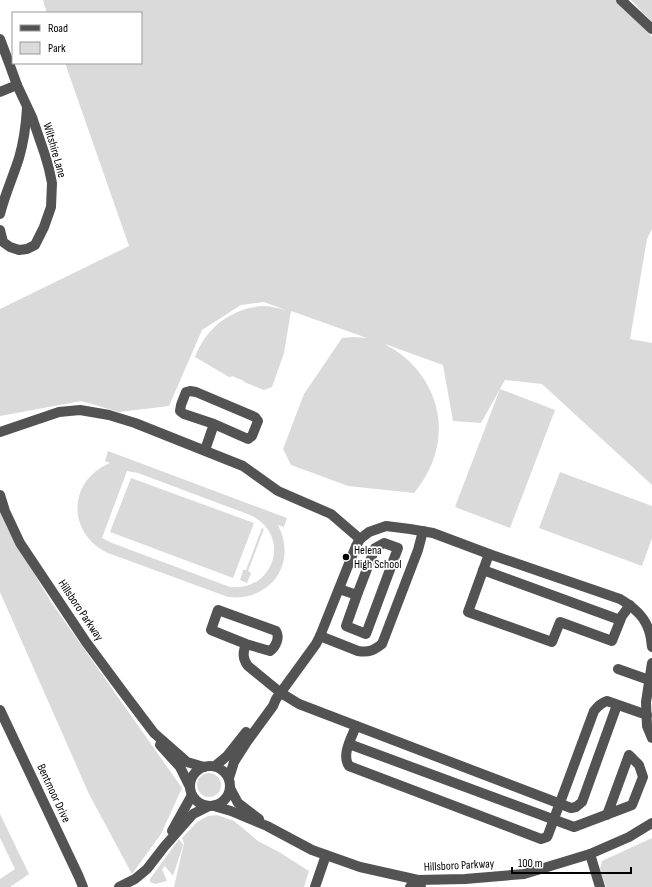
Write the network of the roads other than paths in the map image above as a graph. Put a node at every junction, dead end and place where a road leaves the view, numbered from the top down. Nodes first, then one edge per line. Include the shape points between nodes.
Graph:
1 (621, 0) edge
2 (652, 29) edge
3 (0, 39) edge
4 (17, 85) junction
5 (0, 92) edge
6 (27, 108) junction
7 (0, 214) edge
8 (0, 230) edge
9 (214, 424) junction
10 (0, 432) edge
11 (205, 450) junction
12 (0, 495) edge
13 (423, 531) junction
14 (360, 539) junction
15 (489, 554) junction
16 (483, 570) junction
17 (339, 589) junction
18 (357, 595) junction
19 (630, 605) junction
20 (620, 620) junction
21 (320, 636) junction
22 (246, 644) junction
23 (652, 647) edge
24 (652, 663) edge
25 (618, 669) dead end
26 (650, 680) junction
27 (278, 696) junction
28 (617, 705) junction
29 (0, 710) edge
30 (647, 715) junction
31 (356, 726) junction
32 (154, 733) junction
33 (652, 738) edge
34 (349, 744) junction
35 (230, 759) junction
36 (215, 766) junction
37 (204, 767) junction
38 (230, 783) junction
39 (191, 791) junction
40 (560, 804) junction
41 (211, 806) junction
42 (607, 815) junction
43 (554, 820) junction
44 (652, 823) edge
45 (267, 826) junction
46 (164, 847) junction
47 (590, 854) junction
48 (326, 855) junction
49 (419, 883) edge
50 (83, 887) edge
51 (118, 887) edge
52 (315, 887) edge
53 (410, 887) edge
54 (600, 887) edge

1 - 2 street
3 - 4 street, Wiltshire Lane
4 - 5 street
4 - 6 street, Wiltshire Lane
6 - 7 street, Wiltshire Lane via 19,158
6 - 8 street, Wiltshire Lane via 49,169 52,183 51,207 35,245 27,249 10,247 3,242
9 - 9 street via 180,411 186,392 196,392 258,421 252,436 248,439
9 - 11 street
10 - 11 street via 59,412 80,410 135,422
11 - 14 street via 243,466 278,491 331,514
12 - 32 street, Hillsboro Parkway via 20,543 86,642
13 - 14 street via 386,526 369,532
13 - 15 street
13 - 21 street via 382,644 370,652 364,652
14 - 17 street
15 - 16 street
15 - 19 street via 620,598
16 - 20 street
16 - 20 street via 468,612 552,642 560,622 612,641
17 - 18 street
17 - 21 street
18 - 18 street via 346,626 366,634 398,548 384,543 375,548
19 - 20 street
19 - 23 street via 640,614 649,630
21 - 27 street
22 - 22 street via 270,652 278,634 276,631 218,610 211,630
22 - 27 street via 243,651 244,661
24 - 26 street
25 - 26 street
26 - 30 street via 646,702
27 - 31 street
27 - 35 street via 246,743
28 - 30 street
28 - 40 street via 602,702 594,711
28 - 40 street via 582,802 570,808
29 - 50 street, Bentmoor Drive
30 - 33 street via 647,726
31 - 34 street
31 - 40 street
32 - 37 street, Hillsboro Parkway via 187,762
32 - 39 street, Hillsboro Parkway via 157,742 180,767
34 - 43 street
34 - 43 street via 345,755 349,766 535,837 547,837
35 - 36 street
35 - 38 street
36 - 37 street
36 - 38 street via 225,773
37 - 39 street via 194,774
38 - 41 street via 225,800
38 - 45 street, Hillsboro Parkway via 238,803
39 - 41 street via 199,803
39 - 46 street
40 - 43 street
41 - 45 street, Hillsboro Parkway via 231,811
41 - 46 street via 193,814
42 - 42 street via 632,805 643,777 639,765 629,755
42 - 43 street via 574,827
44 - 47 street, Hillsboro Parkway via 630,837
45 - 48 street, Hillsboro Parkway
46 - 51 street via 147,869 135,879
47 - 49 street, Hillsboro Parkway via 524,874
47 - 54 street
48 - 49 street, Hillsboro Parkway
48 - 52 street
49 - 53 street

